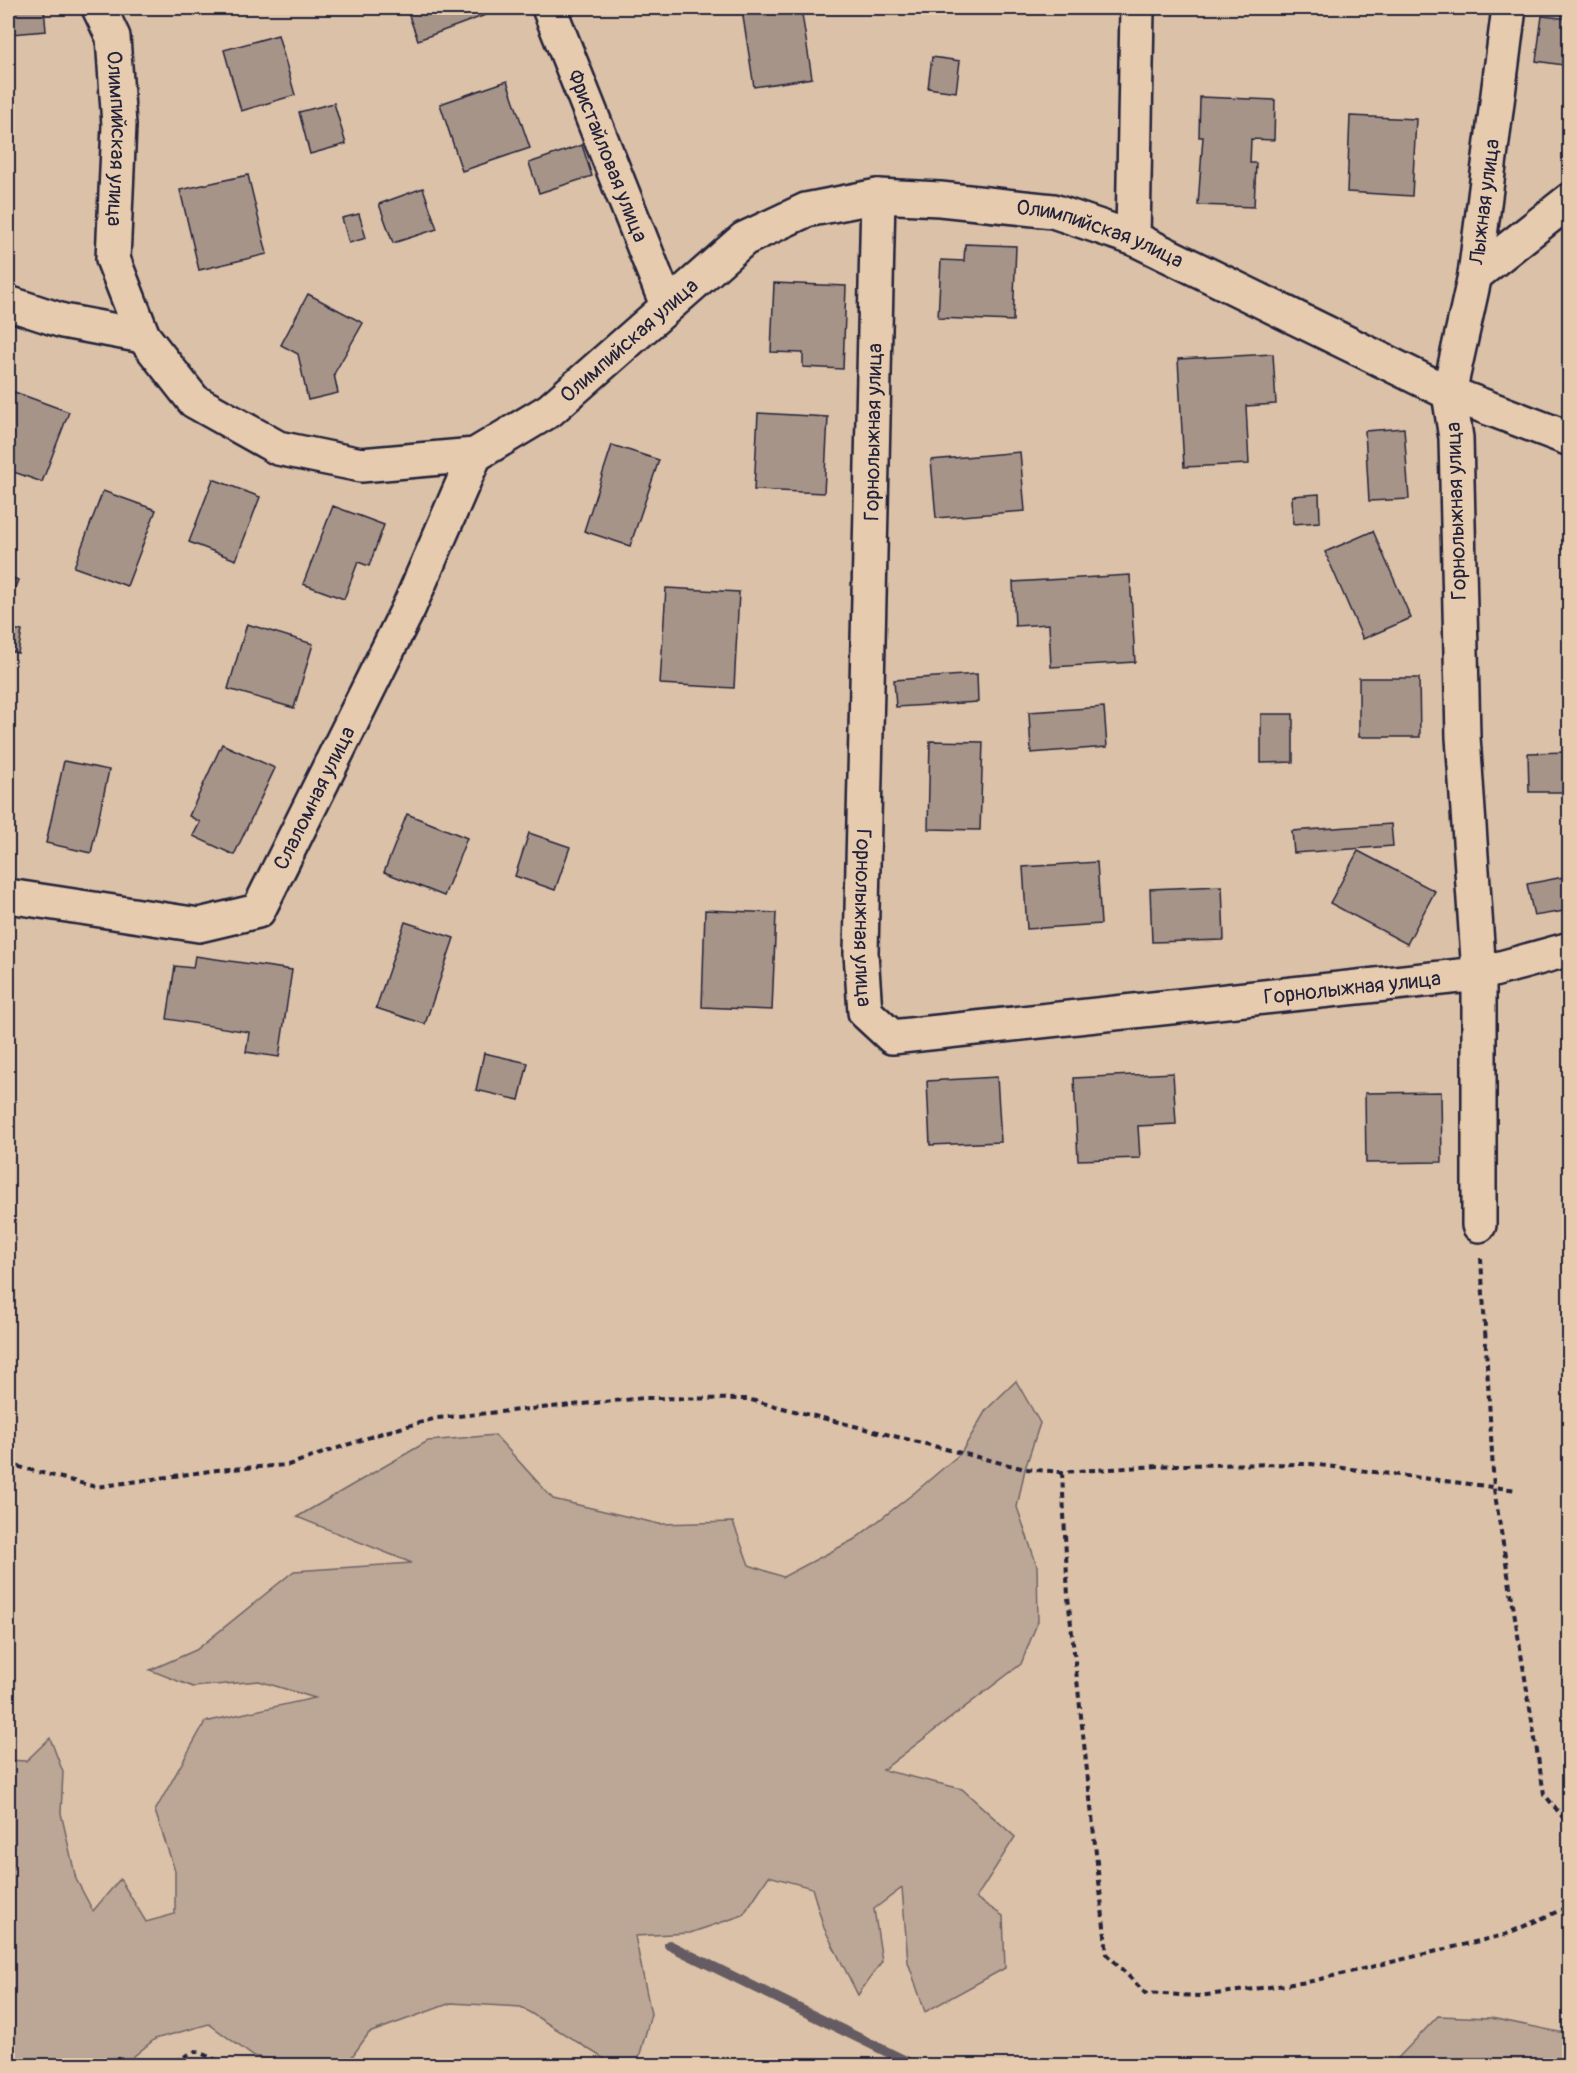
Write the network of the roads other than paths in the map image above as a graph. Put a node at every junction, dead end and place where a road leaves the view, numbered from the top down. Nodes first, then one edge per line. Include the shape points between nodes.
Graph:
1 (99, 8) edge
2 (549, 8) edge
3 (1137, 8) edge
4 (1509, 8) edge
5 (878, 196) junction
6 (1569, 200) edge
7 (1133, 238) junction
8 (1475, 275) junction
9 (8, 303) edge
10 (667, 305) junction
11 (143, 336) junction
12 (1449, 393) junction
13 (1569, 439) edge
14 (475, 455) junction
15 (8, 896) edge
16 (1569, 949) edge
17 (1479, 974) junction
18 (1479, 1225) road end

1 - 11 street, Олимпийская улица via 113,37 119,125 113,259
2 - 10 street, Фристайловая улица
3 - 7 street
4 - 8 street, Лыжная улица
5 - 7 street, Олимпийская улица via 1053,211
5 - 10 street, Олимпийская улица via 806,210 744,239
5 - 17 street, Горнолыжная улица via 861,952 865,1012 892,1037
6 - 8 street
7 - 12 street, Олимпийская улица
8 - 12 street, Лыжная улица
9 - 11 street via 63,321
10 - 14 street, Олимпийская улица via 550,410
11 - 14 street, Олимпийская улица via 194,401 278,448 361,465
12 - 13 street, Горнолыжная улица
12 - 17 street, Горнолыжная улица via 1456,438 1463,737
14 - 15 street, Слаломная улица via 409,607 258,911 199,925
16 - 17 street, Горнолыжная улица
17 - 18 street, Горнолыжная улица

